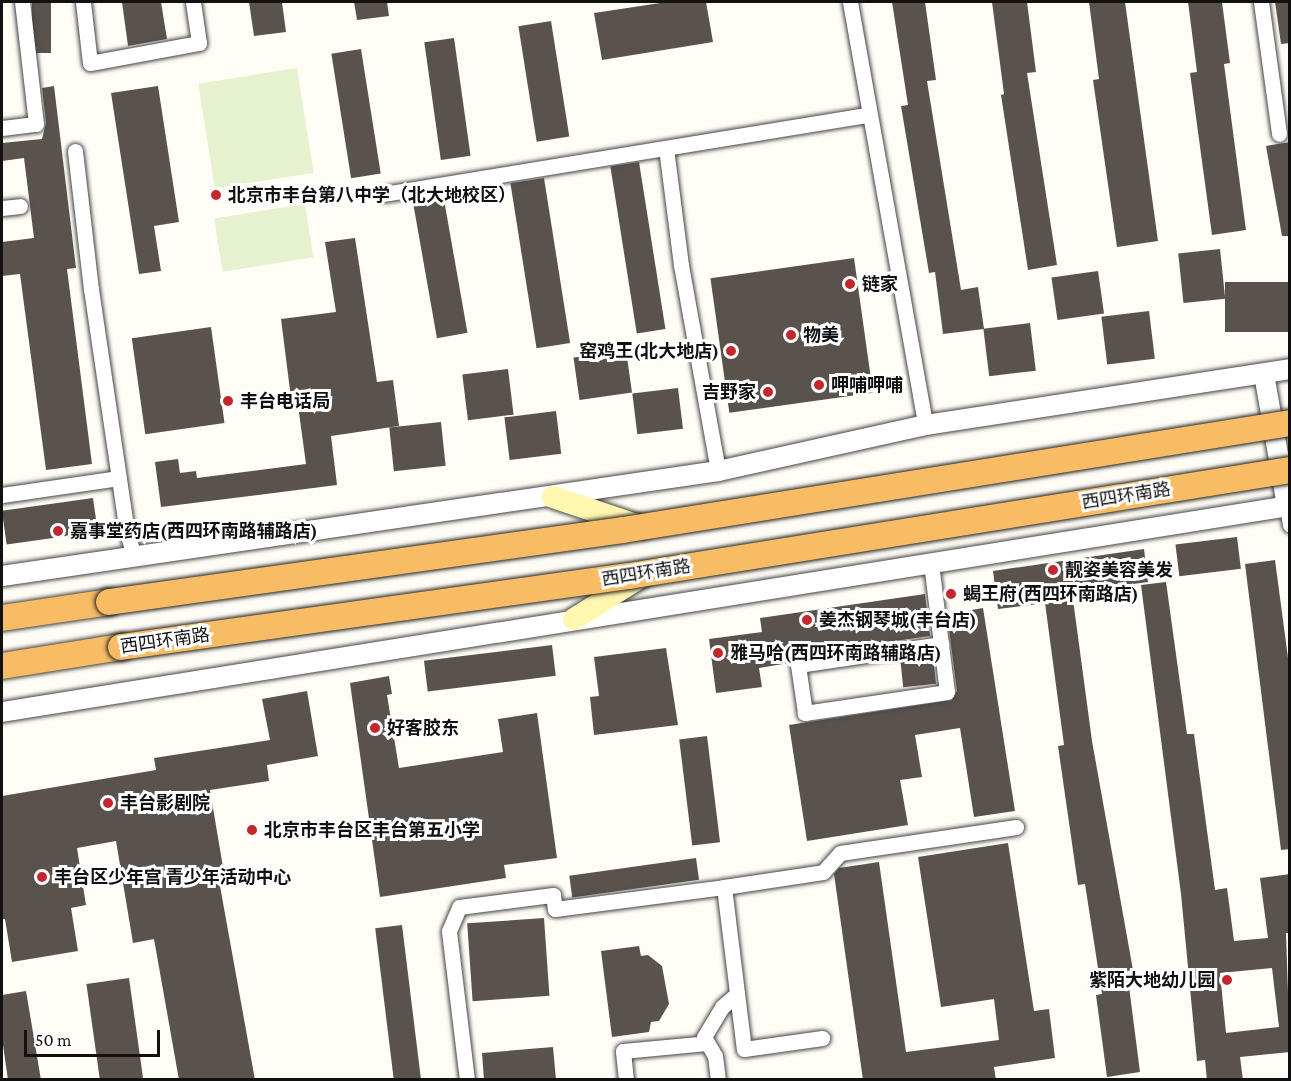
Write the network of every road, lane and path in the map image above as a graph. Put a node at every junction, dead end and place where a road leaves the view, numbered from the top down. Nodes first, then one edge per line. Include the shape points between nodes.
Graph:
1 (22, 2) edge
2 (83, 2) edge
3 (193, 2) edge
4 (850, 2) edge
5 (1261, 2) edge
6 (867, 115) junction
7 (2, 128) edge
8 (1279, 134) dead end
9 (666, 148) junction
10 (75, 150) dead end
11 (384, 194) dead end
12 (20, 206) dead end
13 (2, 208) edge
14 (1290, 369) edge
15 (1264, 374) junction
16 (1284, 424) edge
17 (925, 425) junction
18 (718, 471) junction
19 (1285, 471) edge
20 (118, 478) junction
21 (2, 495) edge
22 (553, 497) junction
23 (1289, 512) edge
24 (134, 557) junction
25 (930, 562) junction
26 (2, 576) edge
27 (2, 618) edge
28 (574, 619) junction
29 (941, 644) junction
30 (2, 666) edge
31 (2, 712) edge
32 (1016, 827) dead end
33 (724, 887) junction
34 (737, 994) junction
35 (822, 1038) dead end
36 (707, 1043) junction
37 (467, 1080) edge
38 (626, 1080) edge
39 (718, 1080) edge

1 - 7 street via 36,124
2 - 3 street via 90,63 199,43
4 - 6 street
5 - 8 street
6 - 9 street
6 - 17 street
9 - 11 street
9 - 18 street via 681,265
10 - 20 street
12 - 13 street
14 - 15 street
15 - 16 street
15 - 17 street
16 - 19 street
16 - 22 main road via 639,528
16 - 27 highway, bridge via 623,530
17 - 18 street
18 - 22 street
19 - 23 street
19 - 28 main road, 西四环南路 via 645,574
19 - 30 highway, 西四环南路, bridge via 629,576
20 - 21 street
20 - 24 street
22 - 24 street
23 - 25 street, 西四环南路
24 - 26 street
25 - 28 street, 西四环南路
25 - 29 street
28 - 31 street, 西四环南路
29 - 29 street via 947,692 805,713 798,665
32 - 33 street via 840,853 823,872
33 - 34 street
33 - 37 street via 555,909 553,895 459,907 449,931
34 - 35 street via 744,1049
34 - 36 street via 722,1007 704,1037
36 - 38 street via 623,1051
36 - 39 street via 715,1056

